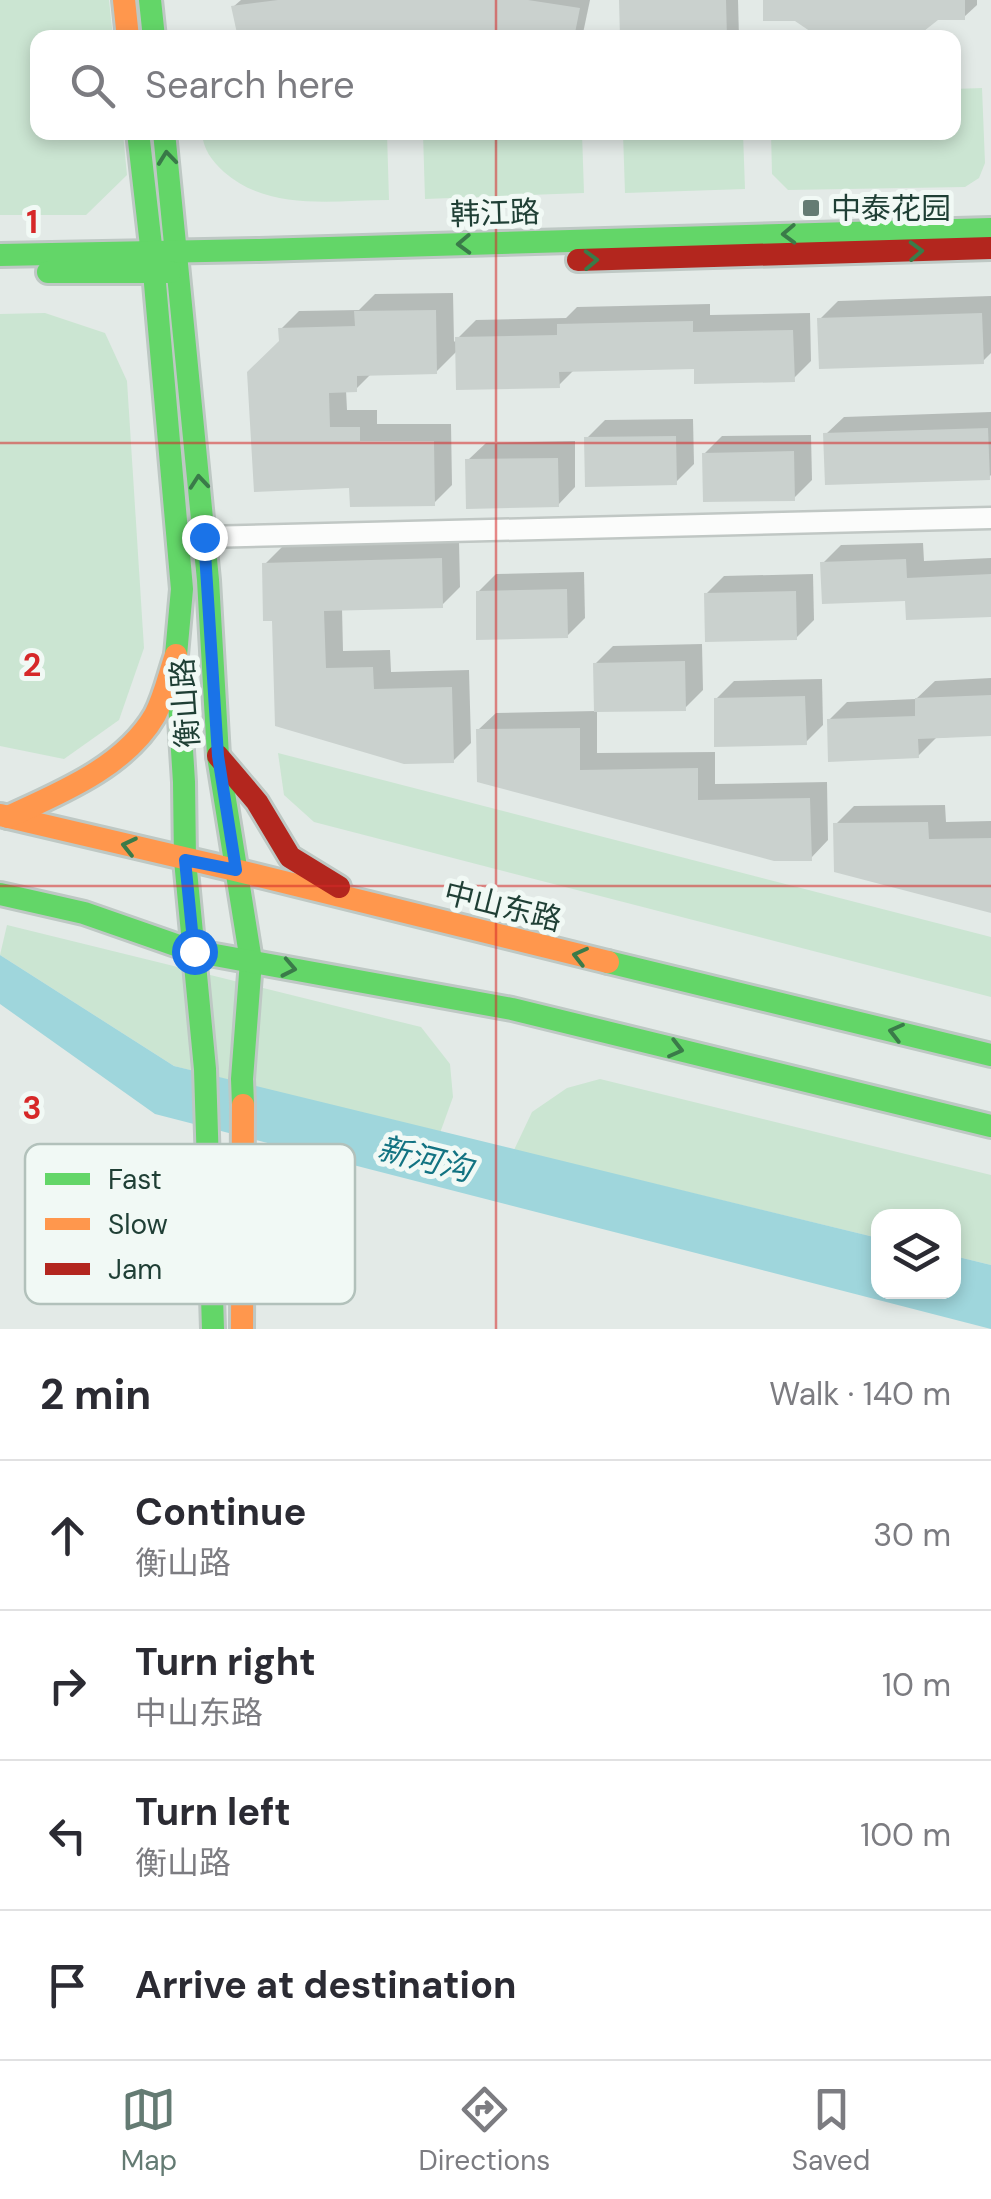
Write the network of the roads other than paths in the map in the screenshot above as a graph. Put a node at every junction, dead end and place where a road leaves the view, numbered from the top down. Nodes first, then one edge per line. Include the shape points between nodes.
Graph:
1 (124, 0) edge
2 (150, 0) edge
3 (127, 30) edge
4 (153, 30) edge
5 (139, 140) edge
6 (165, 140) edge
7 (991, 228) edge
8 (991, 248) edge
9 (0, 255) edge
10 (153, 262) junction
11 (178, 262) junction
12 (0, 273) edge
13 (991, 518) edge
14 (204, 537) junction
15 (176, 655) junction
16 (218, 756) junction
17 (4, 816) edge
18 (185, 860) junction
19 (236, 870) junction
20 (0, 894) edge
21 (367, 904) junction
22 (194, 951) junction
23 (252, 961) junction
24 (991, 1055) edge
25 (991, 1126) edge
26 (209, 1144) edge
27 (244, 1144) edge
28 (213, 1304) edge
29 (242, 1304) edge
30 (213, 1329) edge
31 (242, 1329) edge

1 - 3 street
2 - 4 street
5 - 10 street, 衡山路
11 -> 6 street, 衡山路
7 -> 11 street, 韩江路
11 -> 8 street, 韩江路
9 - 10 street, 韩江路
10 - 11 street, 韩江路
10 - 12 street, 韩江路
10 - 15 street, 衡山路 via 182,589
14 -> 11 street, 衡山路
13 - 14 street
14 - 16 street, 衡山路
15 - 17 street via 154,716 132,745 68,791
15 - 18 street, 衡山路
16 - 19 street, 衡山路
16 - 21 street via 290,857
18 -> 17 street, 中山东路
18 - 19 street, 中山东路
18 - 22 street, 衡山路
19 - 21 street, 中山东路
19 - 23 street, 衡山路
20 - 22 street via 84,913
24 -> 21 street, 中山东路
22 - 23 street
22 - 26 street, 衡山路
23 -> 25 street via 512,1009
23 - 27 street, 衡山路
28 - 30 street, 衡山路
29 - 31 street, 衡山路

